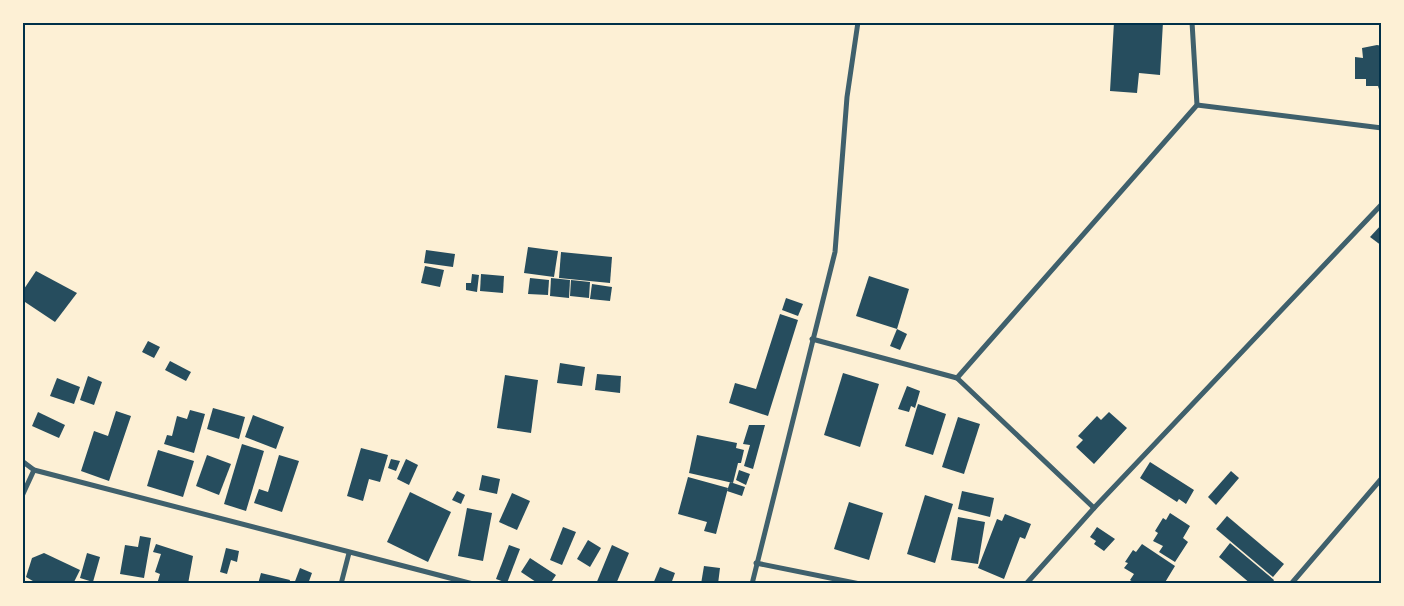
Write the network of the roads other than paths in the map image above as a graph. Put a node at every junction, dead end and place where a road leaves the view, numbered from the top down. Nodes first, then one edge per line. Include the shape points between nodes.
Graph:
1 (858, 22) edge
2 (1192, 22) edge
3 (1197, 105) junction
4 (1382, 128) edge
5 (1382, 204) edge
6 (812, 339) junction
7 (957, 378) junction
8 (22, 461) edge
9 (34, 470) junction
10 (1382, 478) edge
11 (22, 496) edge
12 (1094, 508) junction
13 (349, 553) junction
14 (756, 564) junction
15 (341, 584) edge
16 (473, 584) edge
17 (752, 584) edge
18 (860, 584) edge
19 (1026, 584) edge
20 (1291, 584) edge

1 - 6 street via 846,97 835,252
2 - 3 street
3 - 4 street
3 - 7 street
5 - 12 street
6 - 7 street
6 - 14 street
7 - 12 street
8 - 9 street
9 - 11 street
9 - 13 street
10 - 20 street
12 - 19 street
13 - 15 street
13 - 16 street
14 - 17 street
14 - 18 street

